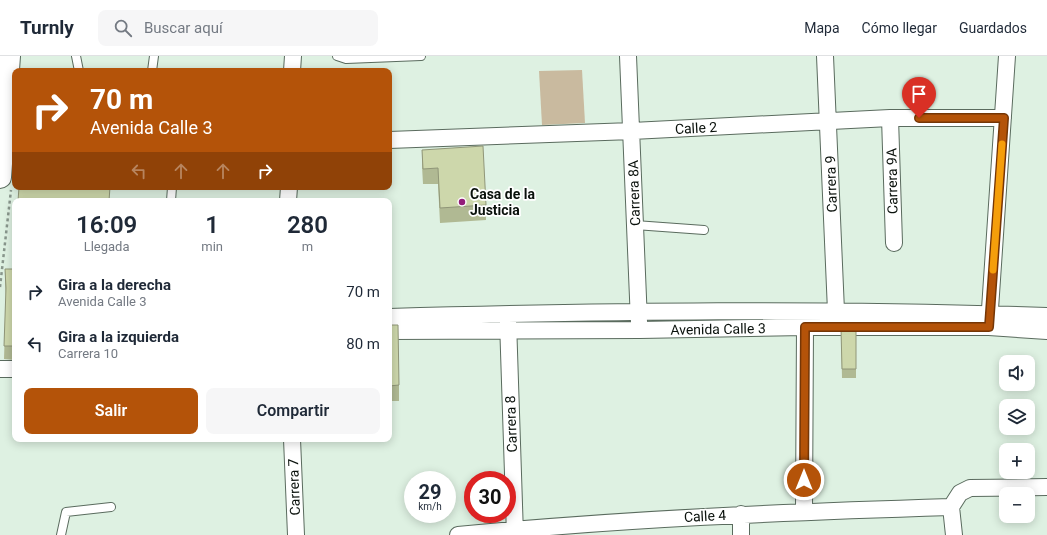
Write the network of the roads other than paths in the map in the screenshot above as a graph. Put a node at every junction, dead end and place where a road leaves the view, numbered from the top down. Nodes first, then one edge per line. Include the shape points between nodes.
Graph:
1 (9, 56) edge
2 (76, 56) edge
3 (154, 56) edge
4 (293, 56) edge
5 (337, 56) edge
6 (421, 56) edge
7 (628, 56) edge
8 (825, 56) edge
9 (1007, 56) edge
10 (78, 68) edge
11 (152, 68) edge
12 (292, 68) edge
13 (890, 118) junction
14 (1004, 118) junction
15 (828, 121) junction
16 (632, 131) junction
17 (392, 140) edge
18 (6, 148) edge
19 (6, 183) edge
20 (635, 226) junction
21 (704, 230) dead end
22 (894, 243) dead end
23 (639, 312) junction
24 (836, 312) junction
25 (508, 314) junction
26 (1047, 316) edge
27 (392, 317) edge
28 (989, 321) junction
29 (805, 327) junction
30 (508, 330) junction
31 (640, 330) junction
32 (392, 331) edge
33 (1047, 331) edge
34 (0, 369) edge
35 (12, 369) edge
36 (292, 442) edge
37 (1047, 487) edge
38 (111, 507) dead end
39 (951, 507) junction
40 (804, 511) junction
41 (741, 514) junction
42 (629, 528) edge
43 (515, 532) edge
44 (61, 535) edge
45 (296, 535) edge
46 (458, 535) edge
47 (741, 535) edge
48 (954, 535) edge

1 - 18 main road
2 - 10 lane
3 - 11 lane
4 - 12 street
5 - 6 lane via 346,59
7 - 16 street, Carrera 8A
8 - 15 street, Carrera 9
9 - 14 street
13 - 14 street, Calle 2
13 - 15 street, Calle 2
13 - 22 street, Carrera 9A
14 - 28 street
15 - 16 street, Calle 2
15 - 24 street, Carrera 9
16 - 17 street, Calle 2
16 - 20 street, Carrera 8A
18 - 19 main road
20 - 21 lane
20 - 23 street, Carrera 8A
23 - 24 street, Avenida Calle 3
23 - 25 street, Avenida Calle 3
23 - 31 street, Carrera 8A
24 - 28 street, Avenida Calle 3
25 - 27 street, Avenida Calle 3
25 - 30 street, Carrera 8
26 - 28 street, Avenida Calle 3
28 - 29 street, Avenida Calle 3
28 - 33 street, Avenida Calle 3
29 - 31 street, Avenida Calle 3
29 - 40 street
30 - 31 street, Avenida Calle 3
30 - 32 street, Avenida Calle 3
30 - 43 street, Carrera 8
34 - 35 street
36 - 45 street, Carrera 7
37 - 39 street via 970,488 960,493
38 - 44 lane via 66,512
39 - 40 street, Calle 4
39 - 48 street
40 - 41 street, Calle 4
41 - 42 street, Calle 4
41 - 47 street
42 - 43 street, Calle 4
43 - 46 street, Calle 4

